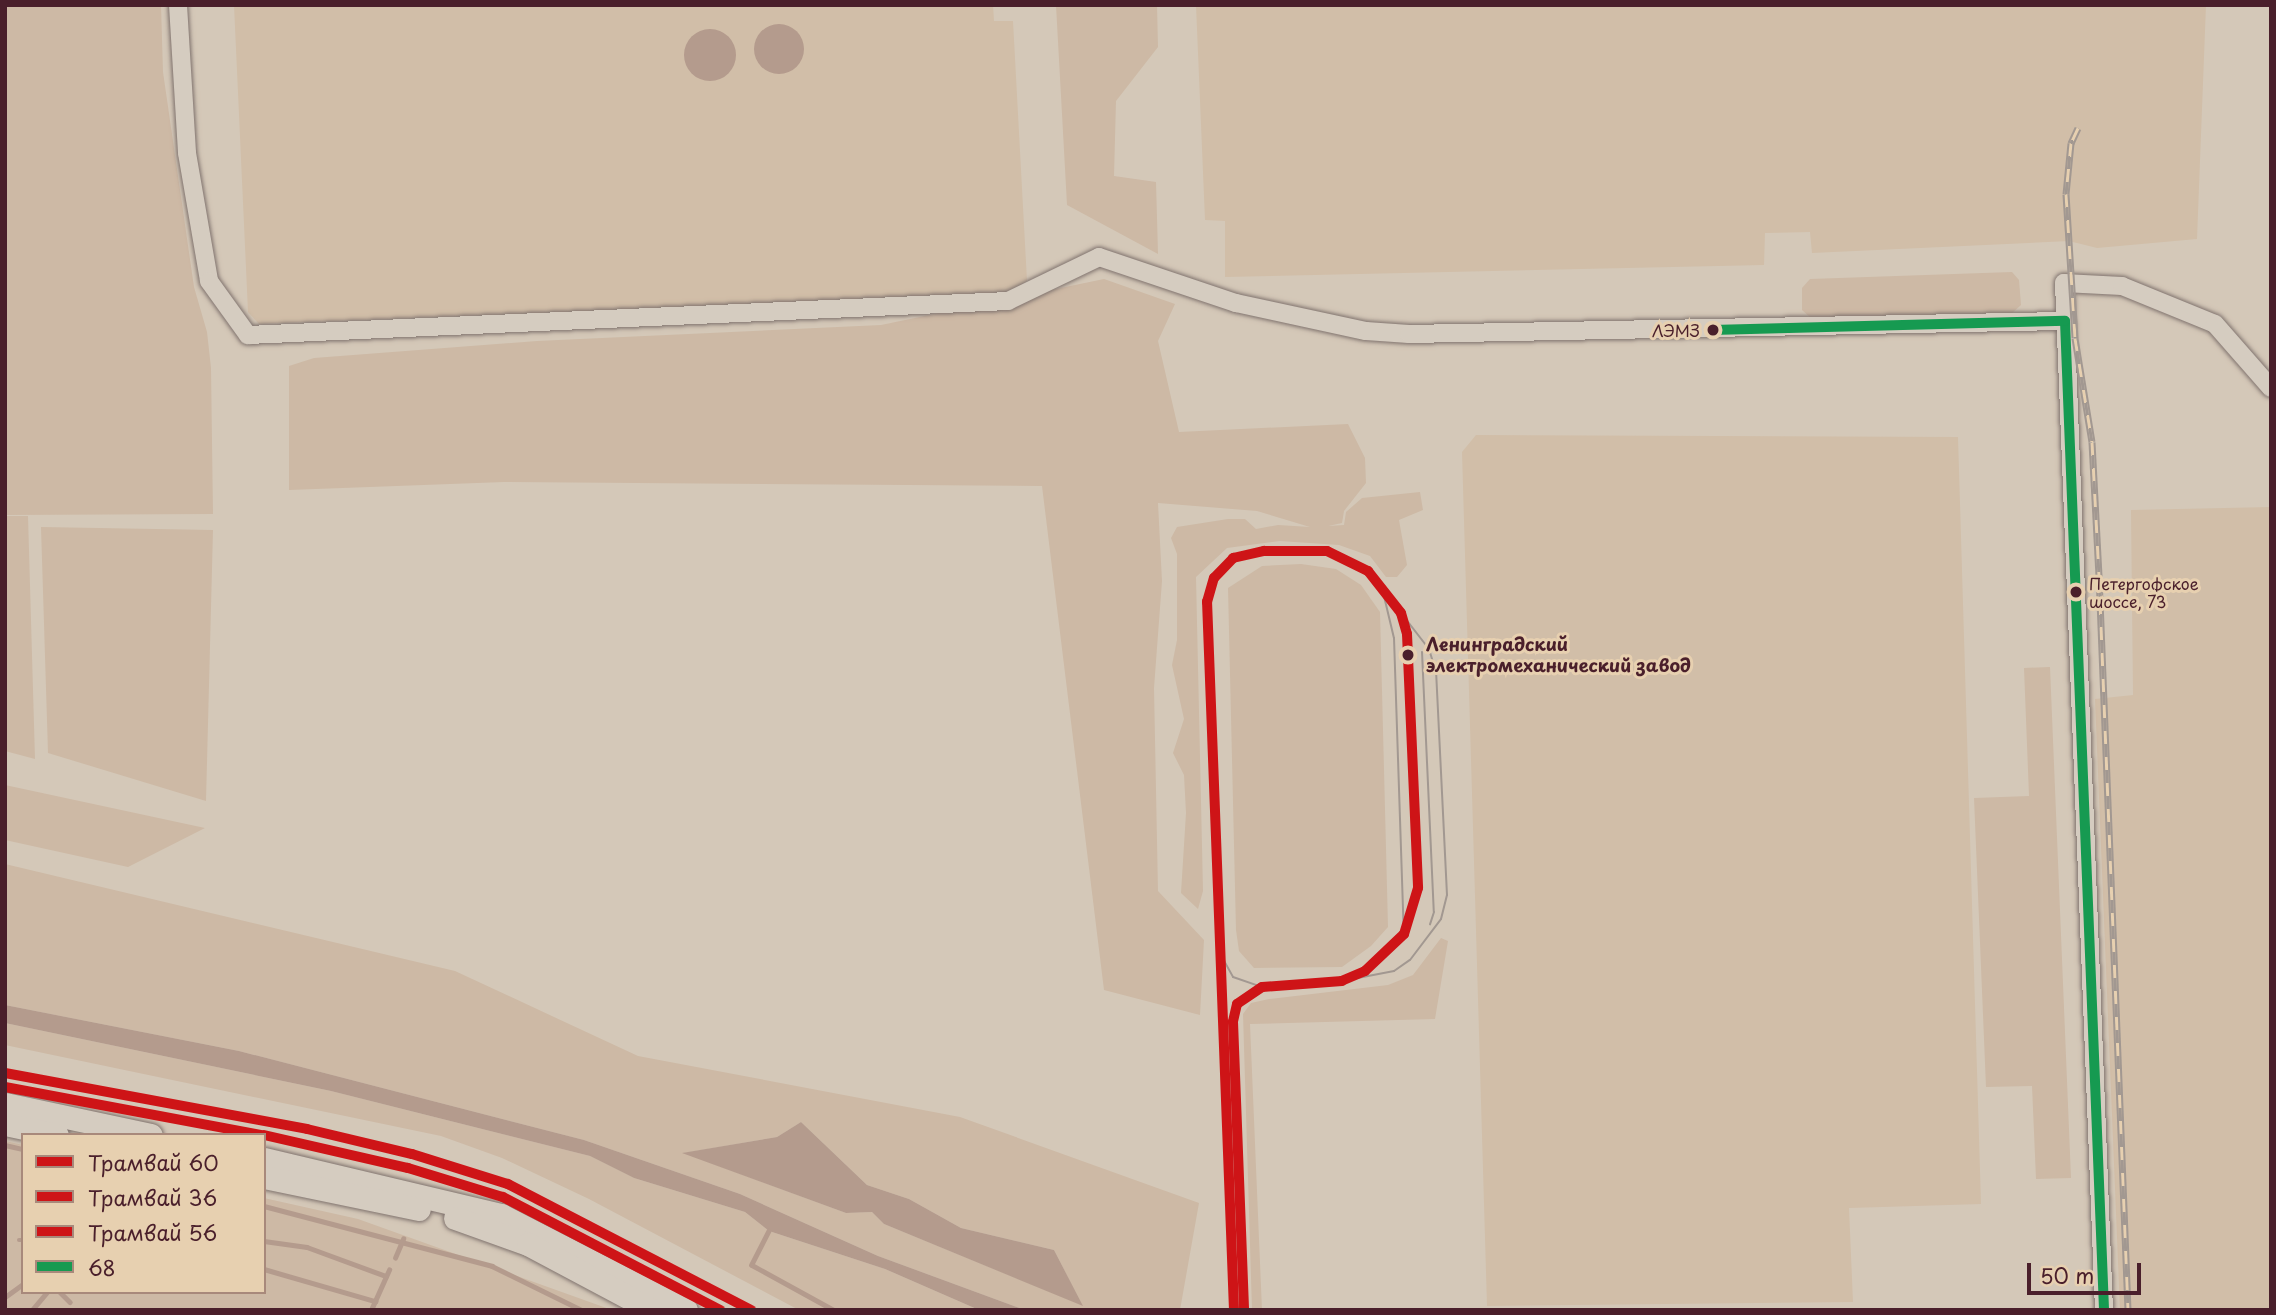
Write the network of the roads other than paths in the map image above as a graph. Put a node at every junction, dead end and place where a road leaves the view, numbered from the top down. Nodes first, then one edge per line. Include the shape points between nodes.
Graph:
1 (178, 5) edge
2 (2065, 321) junction
3 (2271, 388) edge
4 (5, 1104) edge
5 (5, 1124) edge
6 (48, 1133) edge
7 (142, 1133) edge
8 (266, 1159) edge
9 (266, 1177) edge
10 (652, 1310) edge
11 (686, 1310) edge
12 (2104, 1310) edge

1 - 2 street via 187,153 209,281 248,335 1007,301 1099,257 1236,303 1366,331 1409,334
2 - 3 street via 2064,283 2122,286 2215,324
2 - 12 street
4 - 7 main road
5 - 6 main road
8 - 11 main road via 501,1215
9 - 10 main road via 477,1224 528,1244

